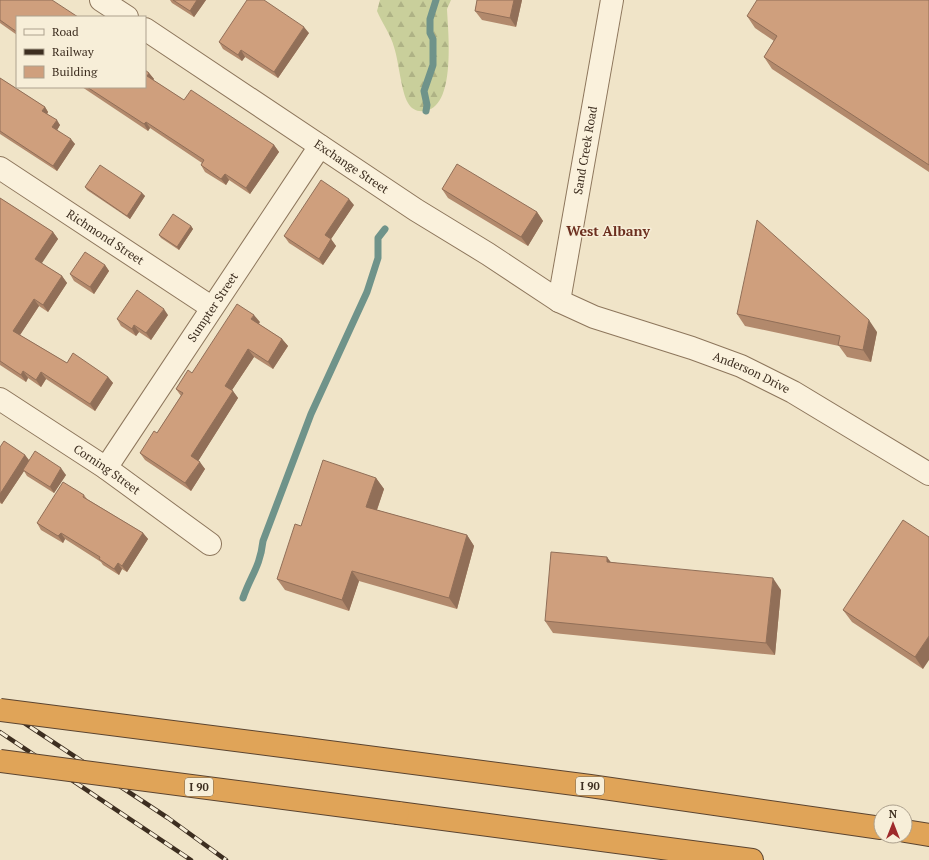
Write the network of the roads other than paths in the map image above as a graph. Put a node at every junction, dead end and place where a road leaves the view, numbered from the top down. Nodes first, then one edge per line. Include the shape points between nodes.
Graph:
1 (102, 0) edge
2 (612, 0) edge
3 (126, 16) edge
4 (146, 30) edge
5 (320, 146) junction
6 (0, 168) edge
7 (559, 301) junction
8 (212, 307) junction
9 (0, 399) edge
10 (106, 468) junction
11 (929, 474) edge
12 (210, 544) dead end
13 (0, 710) edge
14 (0, 762) edge
15 (873, 827) edge
16 (913, 832) edge
17 (929, 835) edge
18 (752, 860) edge

1 - 3 street
2 - 7 street, Sand Creek Road
4 - 5 street, Exchange Street
5 - 7 street, Exchange Street
5 - 8 street, Sumpter Street
6 - 8 street, Richmond Street
7 - 11 street, Anderson Drive via 594,317 741,366 793,392
8 - 10 street, Sumpter Street
9 - 10 street, Corning Street
10 - 12 street, Corning Street
13 - 15 highway, I 90, bridge via 598,787
14 - 18 highway, I 90, bridge
16 - 17 highway

